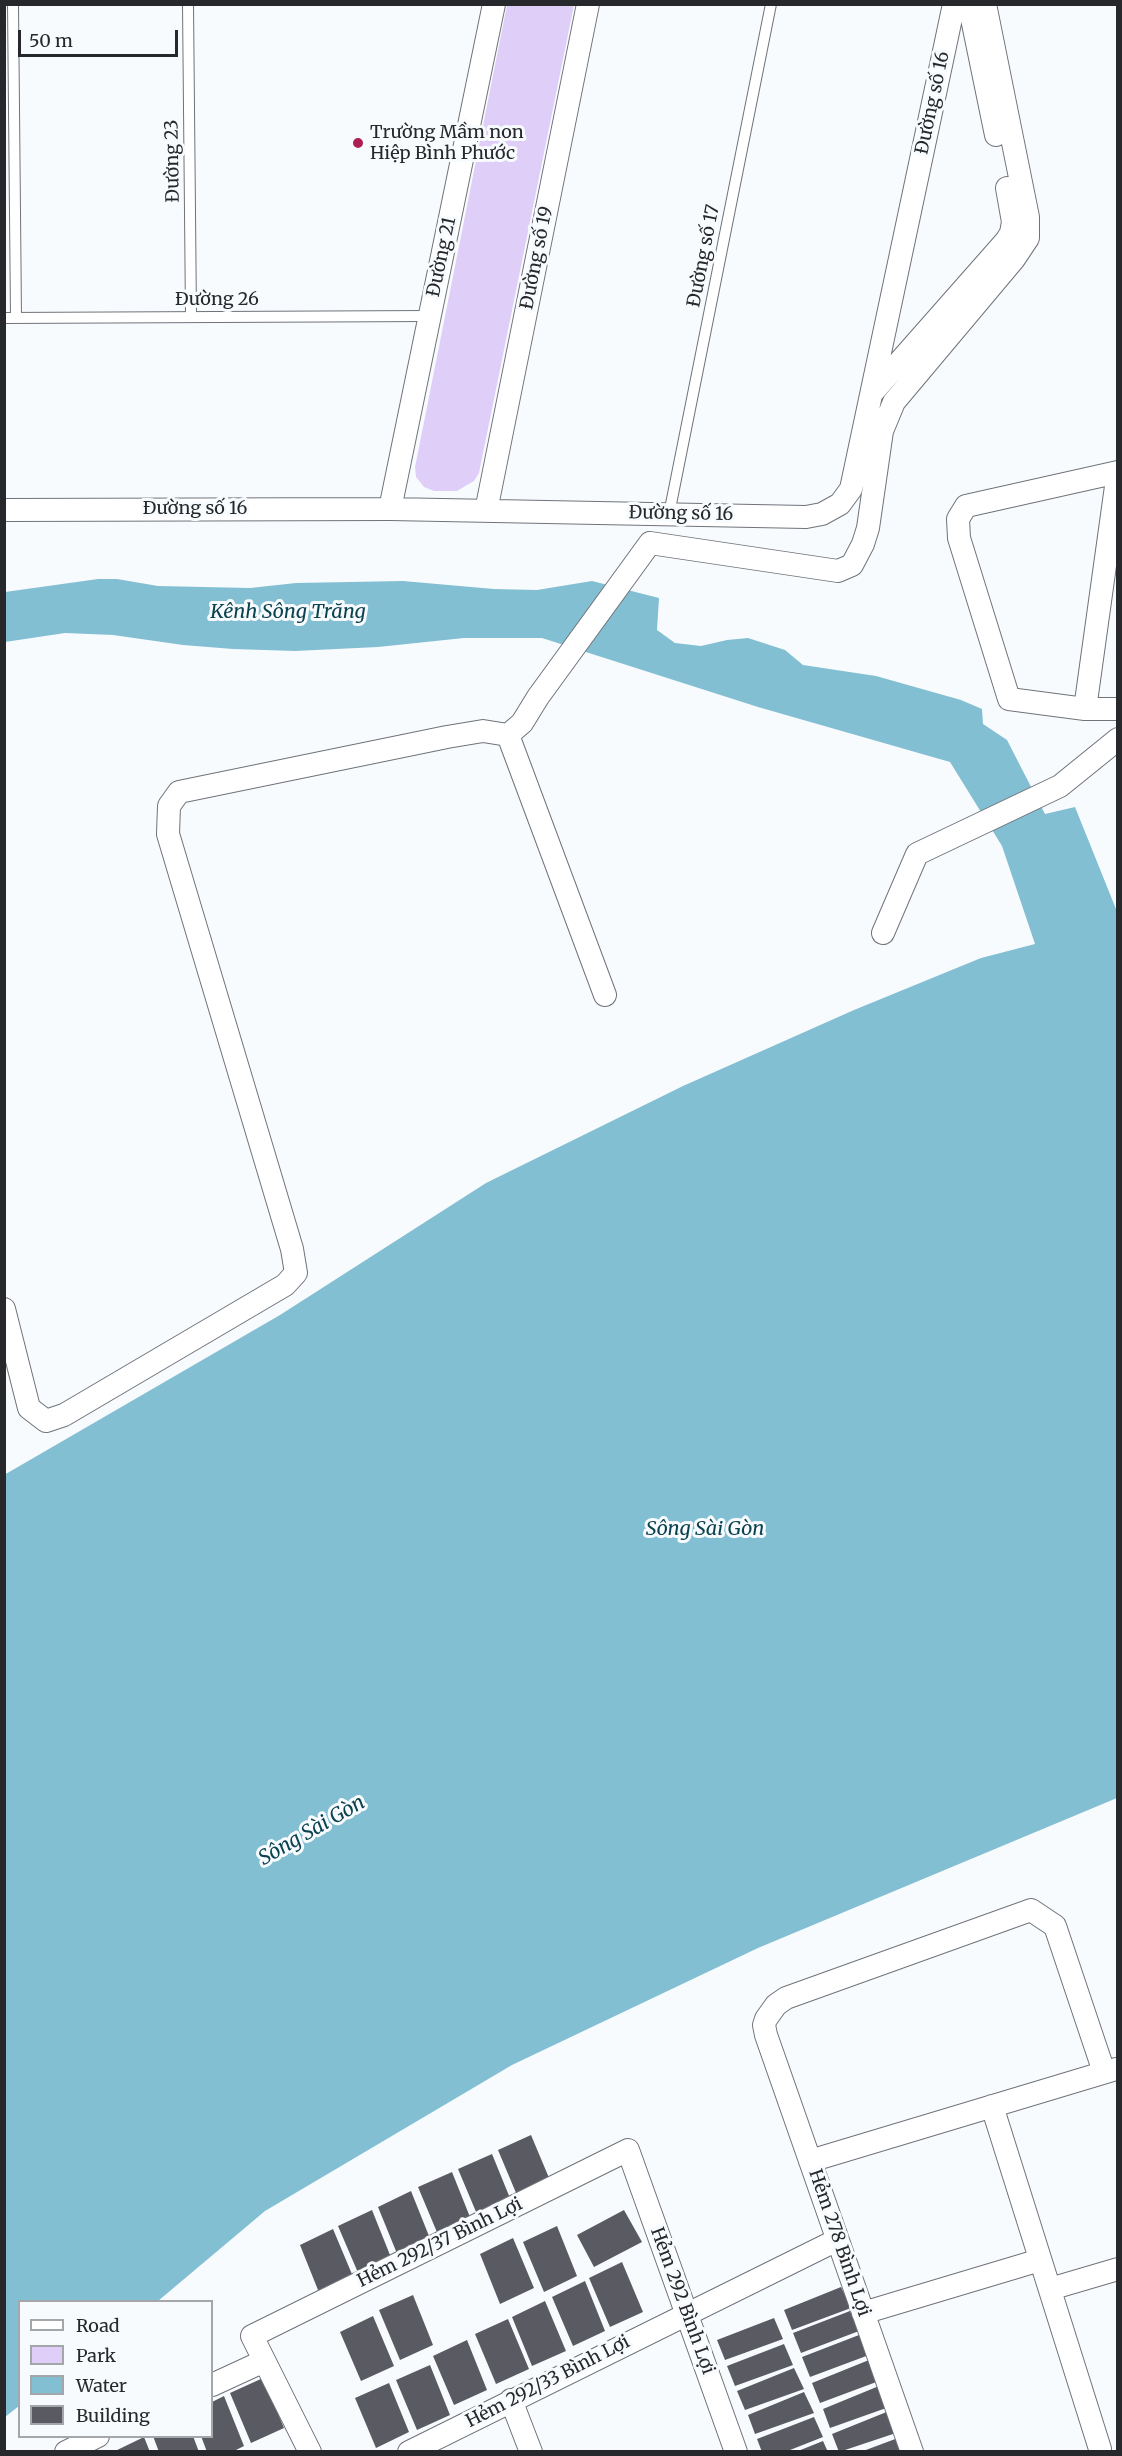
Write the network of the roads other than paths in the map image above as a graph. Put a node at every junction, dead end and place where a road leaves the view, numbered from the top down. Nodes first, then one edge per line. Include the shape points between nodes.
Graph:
1 (13, 4) edge
2 (188, 4) edge
3 (494, 4) edge
4 (588, 4) edge
5 (771, 4) edge
6 (954, 4) edge
7 (969, 4) edge
8 (986, 4) edge
9 (429, 316) junction
10 (191, 317) junction
11 (4, 318) edge
12 (16, 318) junction
13 (872, 394) junction
14 (390, 509) junction
15 (4, 510) edge
16 (486, 511) junction
17 (669, 514) junction
18 (1085, 709) junction
19 (1118, 710) edge
20 (508, 735) junction
21 (1118, 739) edge
22 (884, 933) dead end
23 (605, 995) dead end
24 (4, 1309) edge
25 (1111, 2070) edge
26 (992, 2106) junction
27 (628, 2150) joint
28 (810, 2161) junction
29 (837, 2240) junction
30 (1040, 2260) junction
31 (1118, 2269) edge
32 (1050, 2289) junction
33 (687, 2313) junction
34 (863, 2313) junction
35 (264, 2361) junction
36 (213, 2385) edge
37 (511, 2400) junction
38 (94, 2438) edge
39 (1104, 2448) edge
40 (66, 2451) edge
41 (310, 2451) edge
42 (409, 2451) edge
43 (531, 2451) edge
44 (736, 2451) edge
45 (912, 2451) edge

1 - 12 lane
2 - 10 lane, Đường 23
3 - 9 street, Đường 21
4 - 16 street, Đường số 19
5 - 17 lane, Đường số 17
6 - 13 street, Đường số 16
7 - 13 street via 1011,212 1011,233
8 - 20 street via 1028,217 1028,238 894,402 882,431 868,528 852,565 838,571 650,543 522,723
9 - 10 lane, Đường 26
9 - 14 street, Đường 21
10 - 12 lane, Đường 26
11 - 12 lane, Đường 26
13 - 17 street, Đường số 16 via 851,489 840,504 806,517
14 - 15 street, Đường số 16
14 - 16 street, Đường số 16
16 - 17 street, Đường số 16
18 - 18 street via 1009,699 959,538 958,519 966,506 1118,472
18 - 19 street
20 - 23 street
20 - 24 street via 483,731 447,737 179,792 169,806 168,834 296,1273 285,1285 225,1321 64,1415 46,1420 29,1408
21 - 22 street via 1060,786 917,854
25 - 26 street
25 - 28 street, Hẻm 278 Bình Lợi via 1055,1926 1031,1910 786,1998 776,2005 766,2019 766,2035
26 - 28 street
26 - 30 street
27 - 33 street, Hẻm 292 Bình Lợi
27 - 35 street, Hẻm 292/37 Bình Lợi via 252,2336
28 - 29 street, Hẻm 278 Bình Lợi
29 - 33 street, Hẻm 292/33 Bình Lợi
29 - 34 street, Hẻm 278 Bình Lợi
30 - 32 street
30 - 34 street
31 - 32 street
32 - 39 street
33 - 37 street, Hẻm 292/33 Bình Lợi
33 - 44 street, Hẻm 292 Bình Lợi
34 - 45 street, Hẻm 278 Bình Lợi
35 - 36 street
35 - 41 street
37 - 42 street, Hẻm 292/33 Bình Lợi
37 - 43 street
38 - 40 street

